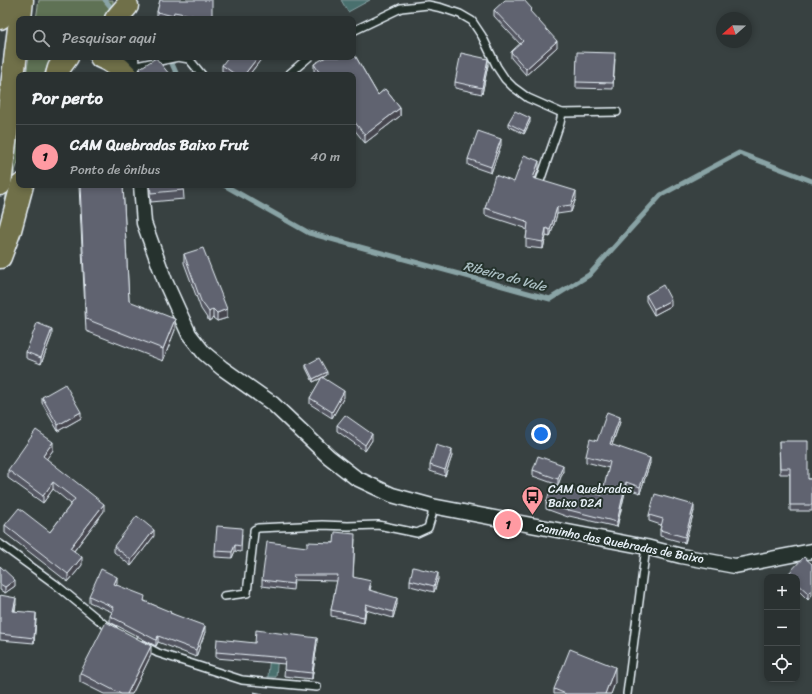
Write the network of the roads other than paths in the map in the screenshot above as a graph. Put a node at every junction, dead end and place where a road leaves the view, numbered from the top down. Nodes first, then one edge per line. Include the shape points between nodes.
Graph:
1 (2, 0) edge
2 (22, 0) edge
3 (20, 16) edge
4 (0, 18) edge
5 (356, 30) edge
6 (16, 53) edge
7 (65, 60) edge
8 (109, 60) edge
9 (165, 60) edge
10 (190, 60) edge
11 (306, 60) edge
12 (130, 68) edge
13 (58, 72) edge
14 (200, 72) edge
15 (292, 72) edge
16 (617, 112) dead end
17 (562, 113) junction
18 (540, 181) edge
19 (0, 184) edge
20 (21, 188) edge
21 (141, 188) edge
22 (0, 258) edge
23 (432, 506) junction
24 (0, 544) edge
25 (646, 547) junction
26 (812, 551) edge
27 (224, 596) dead end
28 (118, 632) edge
29 (138, 643) edge
30 (318, 687) dead end
31 (627, 694) edge

1 - 4 highway
2 - 3 highway
5 - 17 lane via 401,8 428,5 460,14 472,21 497,67 513,87 528,98
6 - 19 highway
7 - 13 highway
8 - 12 highway via 118,66
9 - 12 lane
10 - 14 lane
11 - 15 lane
16 - 17 lane
17 - 18 lane
20 - 22 highway
21 - 23 street, Caminho das Quebradas de Baixo via 144,223 165,281 189,334 204,353 273,404 329,457 356,478 392,495
23 - 25 street, Caminho das Quebradas de Baixo
23 - 27 lane via 428,528 417,533 378,525 258,528 254,530 247,593
24 - 28 lane via 105,625
25 - 26 street, Caminho das Quebradas de Baixo via 735,566
25 - 31 lane
29 - 30 lane via 158,653 242,680

